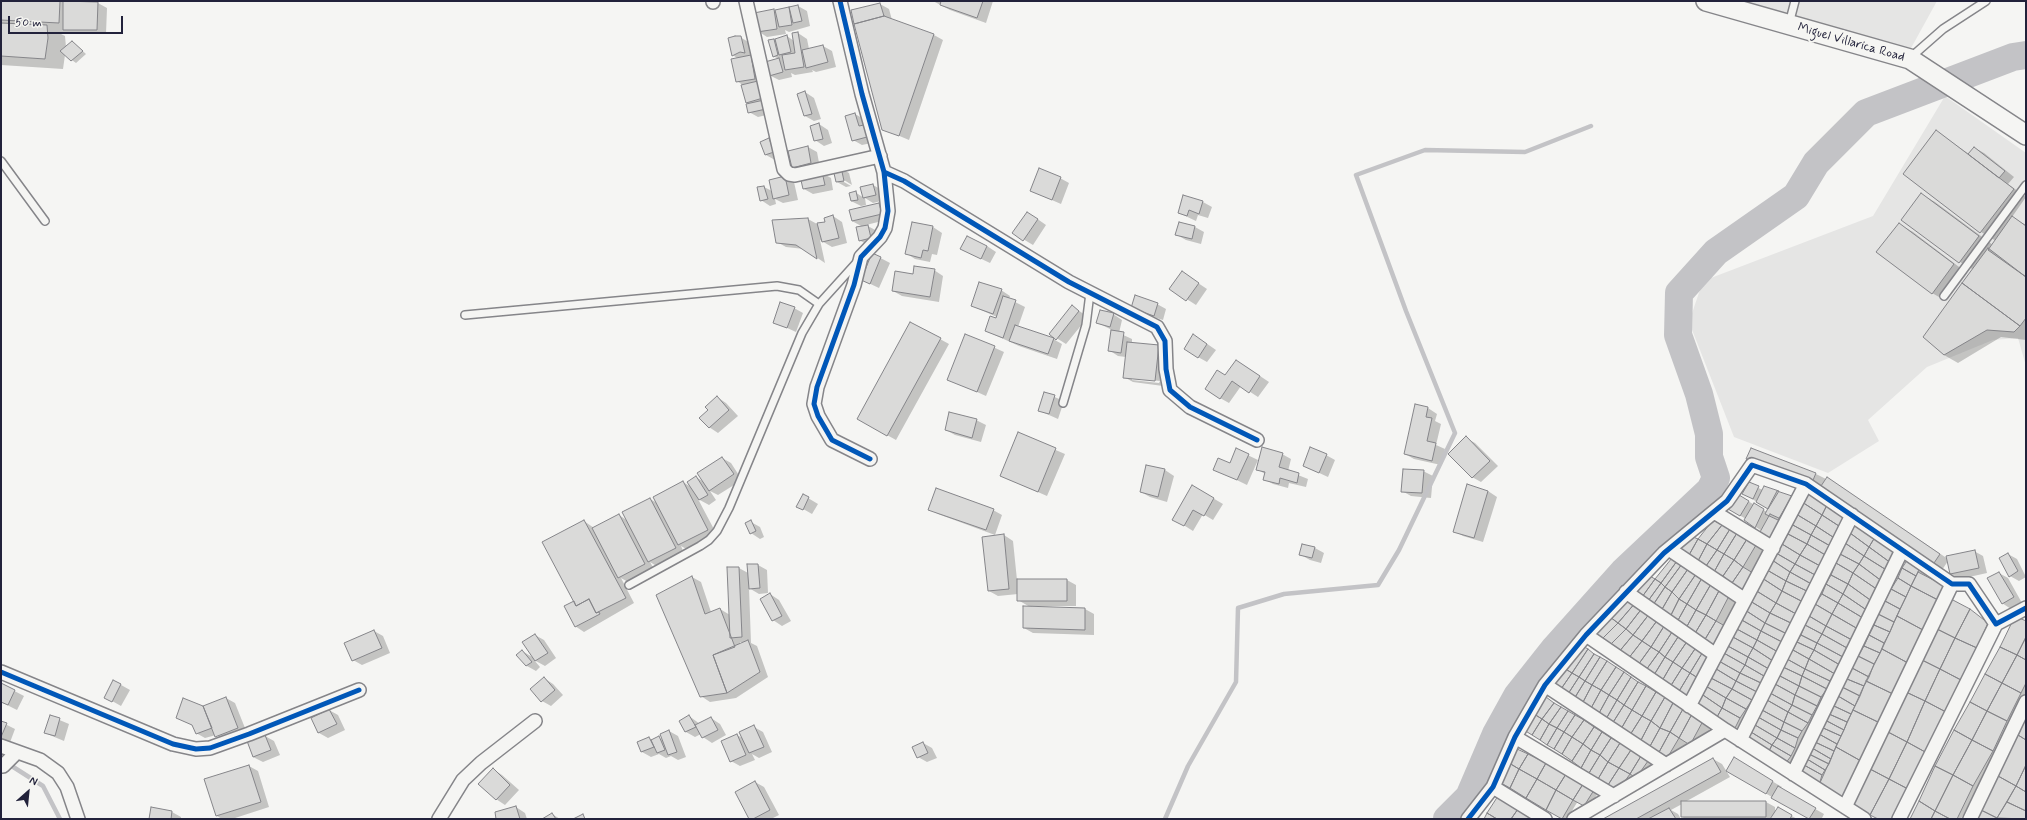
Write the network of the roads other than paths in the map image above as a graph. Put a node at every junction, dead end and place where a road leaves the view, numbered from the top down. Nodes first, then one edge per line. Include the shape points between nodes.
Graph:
1 (746, 1) edge
2 (840, 1) edge
3 (1706, 1) edge
4 (1795, 1) edge
5 (1986, 1) edge
6 (1788, 25) junction
7 (1910, 58) junction
8 (2026, 135) edge
9 (880, 156) junction
10 (1, 161) edge
11 (884, 172) junction
12 (2026, 185) edge
13 (45, 221) dead end
14 (861, 257) junction
15 (1090, 293) junction
16 (1944, 296) dead end
17 (819, 304) junction
18 (465, 315) dead end
19 (1063, 403) dead end
20 (1257, 440) dead end
21 (870, 459) dead end
22 (1806, 484) junction
23 (1714, 512) junction
24 (1852, 515) junction
25 (1669, 548) junction
26 (1772, 548) junction
27 (1902, 550) junction
28 (1952, 584) junction
29 (629, 585) dead end
30 (1626, 592) junction
31 (1745, 600) junction
32 (2026, 608) edge
33 (1996, 624) junction
34 (1586, 635) junction
35 (1716, 655) junction
36 (1, 672) edge
37 (1545, 685) junction
38 (358, 690) dead end
39 (2026, 702) edge
40 (1689, 706) junction
41 (536, 721) dead end
42 (1725, 730) junction
43 (1515, 737) junction
44 (1740, 740) junction
45 (1, 746) edge
46 (17, 752) junction
47 (1666, 765) junction
48 (1, 766) edge
49 (1793, 774) junction
50 (1493, 787) junction
51 (1614, 796) junction
52 (1845, 807) junction
53 (78, 819) edge
54 (439, 819) edge
55 (1468, 819) edge
56 (1546, 819) edge
57 (1574, 819) edge
58 (1864, 819) edge
59 (1899, 819) edge
60 (1970, 819) edge

1 - 9 street via 784,169 795,175
2 - 9 street
3 - 6 main road, Miguel Villarica Road
4 - 6 lane
5 - 7 lane via 1943,29
6 - 7 main road, Miguel Villarica Road
7 - 8 main road, Miguel Villarica Road
9 - 11 street
10 - 13 lane
11 - 14 street via 887,220 880,237
11 - 15 street via 904,181
12 - 16 lane
14 - 17 lane
14 - 21 street via 854,284 817,387 814,404 832,440
15 - 19 lane via 1086,325
15 - 20 street via 1157,327 1164,340 1170,390 1190,407
17 - 18 lane via 799,290 777,286
17 - 29 lane via 802,332 729,508 716,531 700,546
22 - 23 street via 1752,465 1727,501
22 - 24 street
22 - 26 street
23 - 25 street
23 - 26 street
24 - 27 street
24 - 44 street
25 - 30 street
25 - 31 street
26 - 31 street
27 - 28 street
27 - 49 street
28 - 33 street via 1969,584
28 - 52 street
30 - 34 street
30 - 35 street
31 - 35 street
32 - 33 street
33 - 59 street
34 - 37 street
34 - 40 street
35 - 40 street
36 - 38 street via 173,744 196,749 210,748 249,734
37 - 43 street
37 - 47 street
39 - 60 street
40 - 42 street
41 - 54 street via 463,780
42 - 44 street
42 - 47 street
43 - 50 street
43 - 51 street
44 - 49 street
45 - 46 street
46 - 48 street
46 - 53 street via 40,760 58,773 67,787
47 - 51 street
49 - 52 street
50 - 55 street
50 - 56 street
51 - 57 street
52 - 58 street

